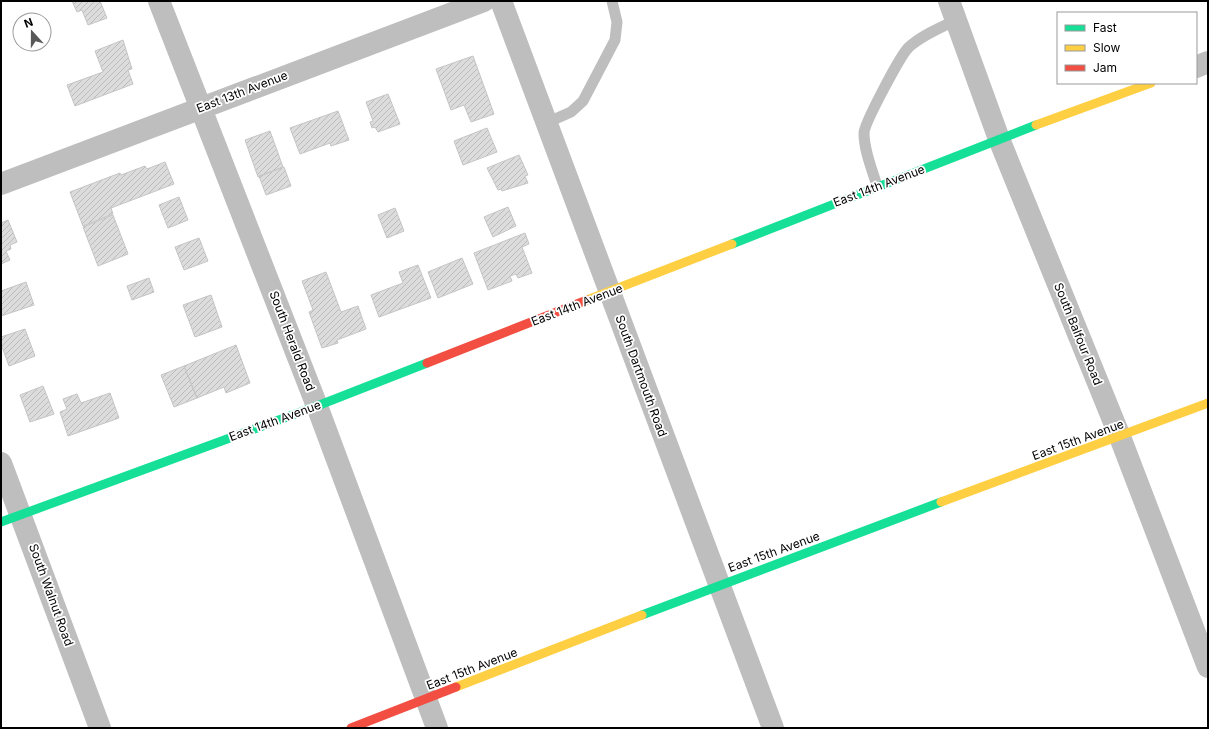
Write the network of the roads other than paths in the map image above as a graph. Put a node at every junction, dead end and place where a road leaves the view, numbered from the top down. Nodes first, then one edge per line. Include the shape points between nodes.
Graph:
1 (159, 1) edge
2 (484, 1) edge
3 (500, 1) edge
4 (612, 1) edge
5 (953, 11) edge
6 (1208, 62) edge
7 (1197, 67) edge
8 (1148, 84) edge
9 (201, 108) junction
10 (546, 123) junction
11 (999, 139) junction
12 (1, 184) edge
13 (877, 186) junction
14 (610, 292) junction
15 (1208, 403) edge
16 (318, 406) junction
17 (1120, 437) junction
18 (1, 463) edge
19 (11, 518) edge
20 (719, 586) junction
21 (1208, 667) edge
22 (426, 700) junction
23 (100, 728) edge
24 (351, 728) edge
25 (437, 728) edge
26 (773, 728) edge

1 - 9 street, South Herald Road
2 - 9 street, East 13th Avenue
3 - 10 street, South Dartmouth Road
4 - 10 lane via 617,22 615,40 583,101 571,112
5 - 11 street, South Balfour Road
5 - 13 lane via 907,48 870,116 864,131 865,145
6 - 7 street
8 - 11 street, East 14th Avenue
9 - 12 street, East 13th Avenue
9 - 16 street, South Herald Road
10 - 14 street, South Dartmouth Road
11 - 13 street, East 14th Avenue
11 - 17 street, South Balfour Road
13 - 14 street, East 14th Avenue
14 - 16 street, East 14th Avenue
14 - 20 street, South Dartmouth Road
15 - 17 street, East 15th Avenue
16 - 19 street, East 14th Avenue
16 - 22 street, South Herald Road
17 - 20 street, East 15th Avenue
17 - 21 street, South Balfour Road
18 - 19 street, South Walnut Road
19 - 23 street, South Walnut Road
20 - 22 street, East 15th Avenue
20 - 26 street, South Dartmouth Road
22 - 24 street, East 15th Avenue
22 - 25 street, South Herald Road

